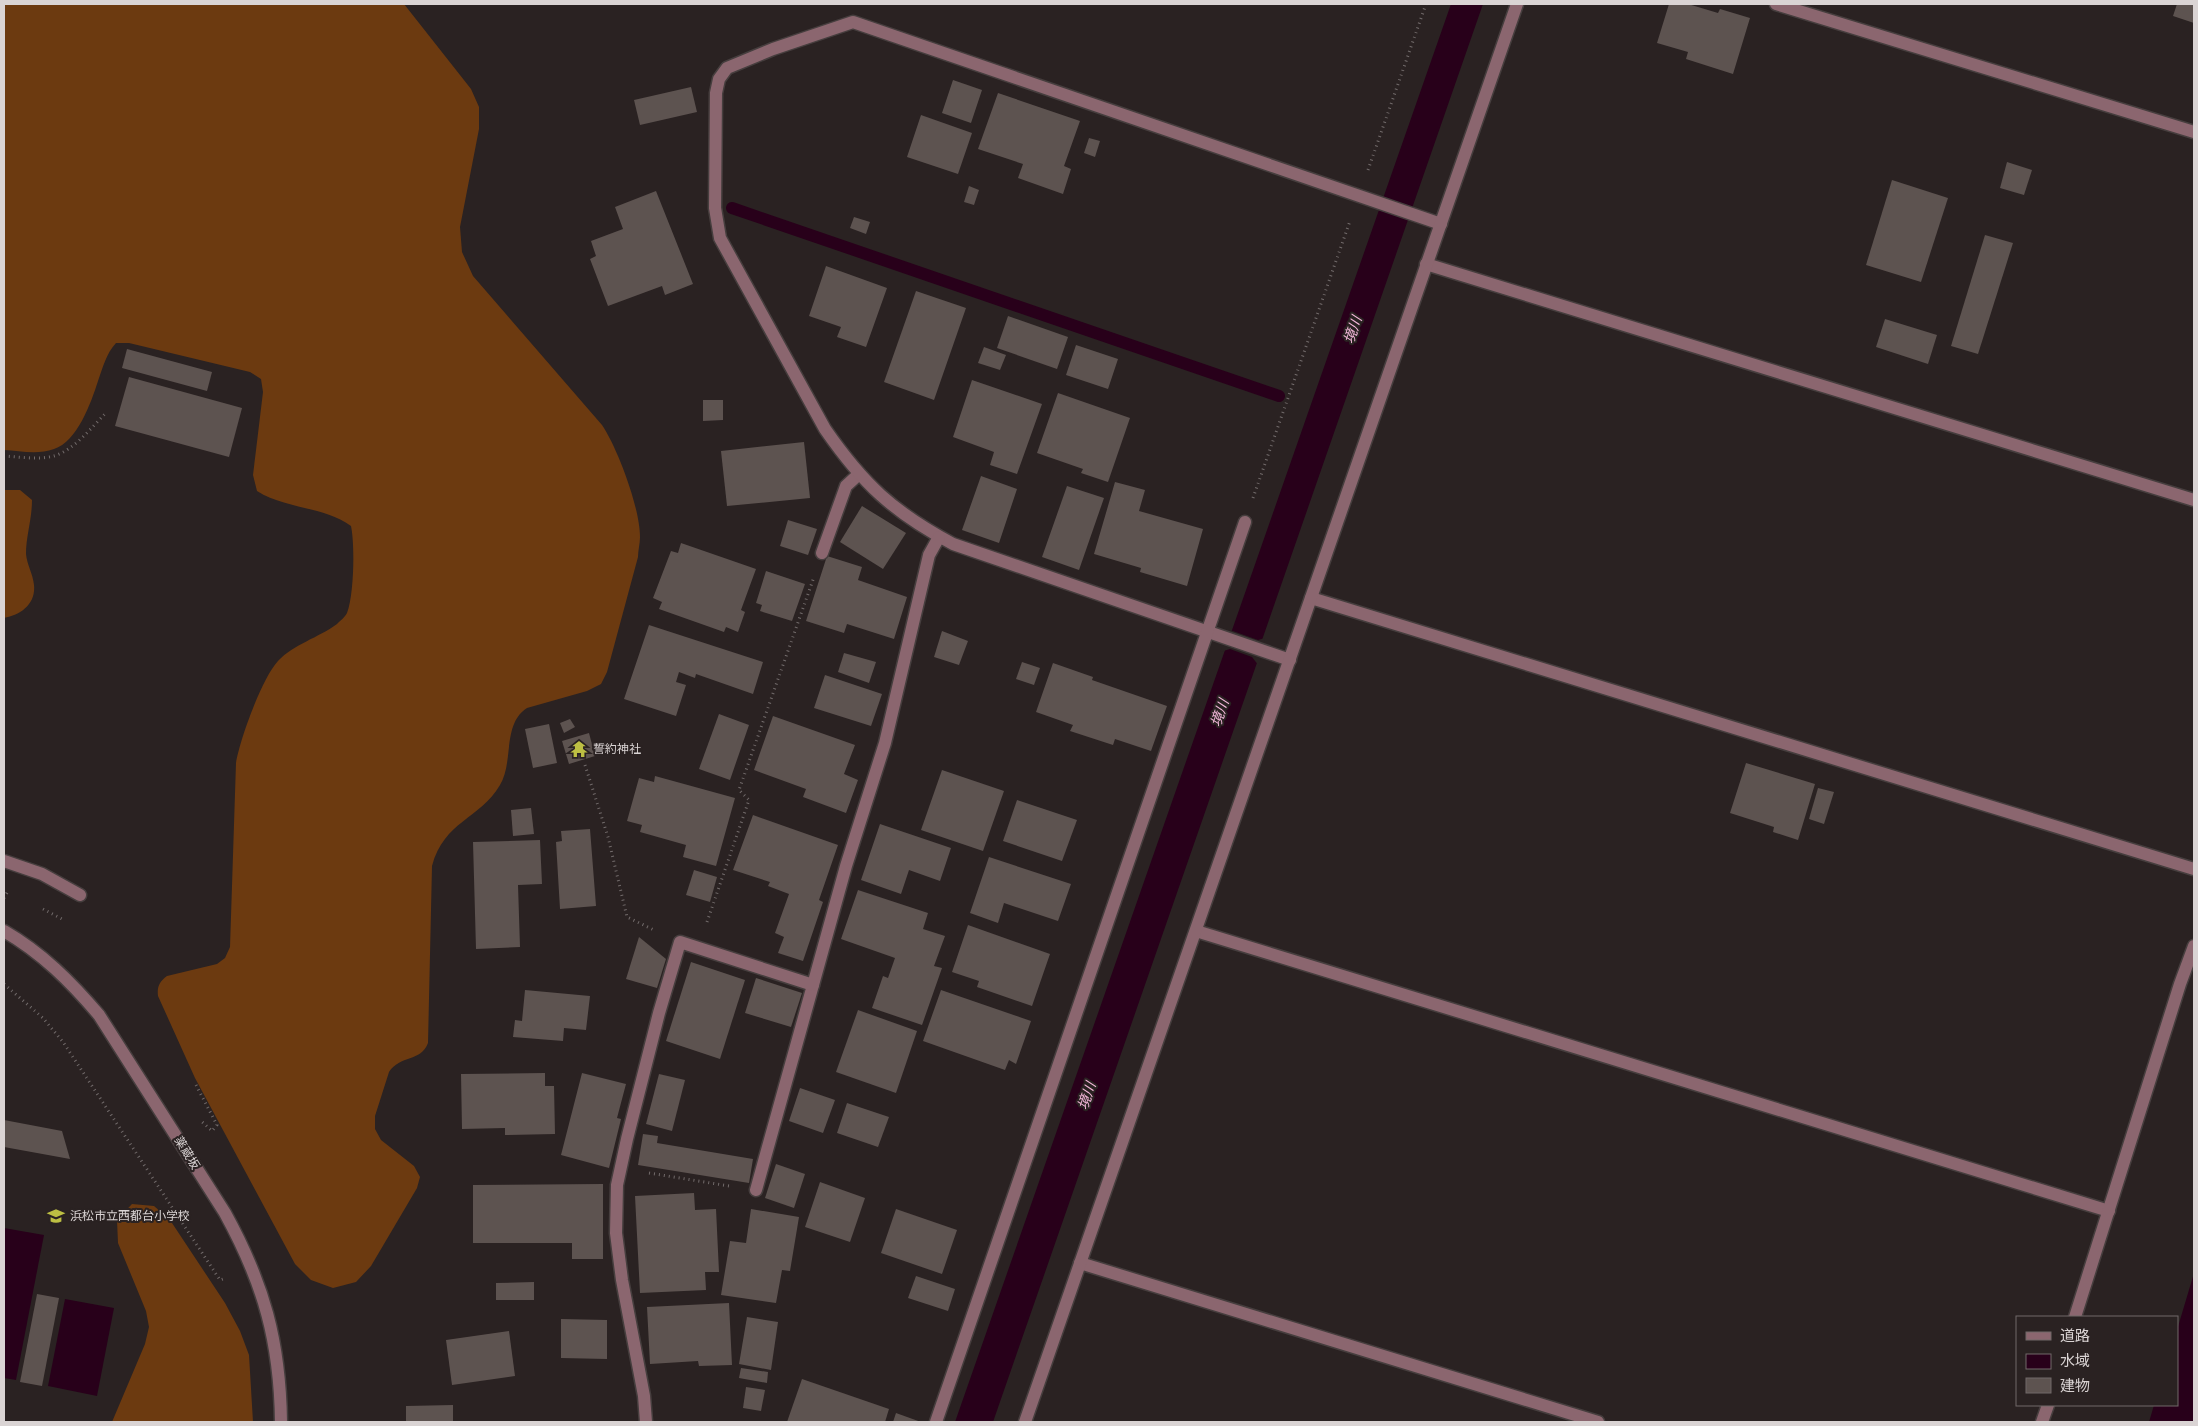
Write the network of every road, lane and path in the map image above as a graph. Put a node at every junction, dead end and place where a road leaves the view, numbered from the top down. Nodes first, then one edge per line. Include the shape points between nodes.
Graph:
1 (1426, 4) edge
2 (1517, 4) edge
3 (1776, 4) edge
4 (2194, 132) edge
5 (1358, 196) junction
6 (1441, 224) junction
7 (1426, 264) junction
8 (105, 414) dead end
9 (4, 456) edge
10 (859, 474) junction
11 (2194, 500) edge
12 (1245, 522) joint
13 (939, 537) junction
14 (822, 552) joint
15 (1311, 598) junction
16 (1206, 631) junction
17 (1290, 660) junction
18 (585, 765) dead end
19 (4, 860) edge
20 (2194, 869) edge
21 (8, 890) dead end
22 (80, 895) dead end
23 (4, 898) edge
24 (4, 931) edge
25 (1196, 931) junction
26 (680, 942) junction
27 (2194, 946) edge
28 (698, 948) junction
29 (4, 984) edge
30 (813, 985) junction
31 (196, 1085) dead end
32 (212, 1131) dead end
33 (621, 1168) junction
34 (756, 1190) joint
35 (2109, 1211) junction
36 (1080, 1263) junction
37 (220, 1280) dead end
38 (2075, 1316) edge
39 (2048, 1406) edge
40 (281, 1422) edge
41 (646, 1422) edge
42 (936, 1422) edge
43 (1025, 1422) edge
44 (1598, 1422) edge
45 (2042, 1422) edge

1 - 5 path
2 - 6 street
3 - 4 street
5 - 6 street
5 - 10 street via 853,22 727,68 719,79 716,93 715,208 720,238 825,429
5 - 12 path
6 - 7 street
7 - 11 street
7 - 15 street
8 - 9 path via 70,448 55,456
10 - 13 street via 893,508
10 - 14 street via 846,486
12 - 16 street
13 - 16 street
13 - 30 street via 929,555 886,743 846,866
14 - 28 path via 740,790 749,800
15 - 17 street
15 - 20 street
16 - 17 street
16 - 42 street
17 - 25 street
18 - 26 path via 608,837 627,918
19 - 22 street via 42,874
21 - 23 path
24 - 40 street, 薬蔵坂 via 50,963 99,1015 225,1214 242,1245 268,1312 281,1382
25 - 35 street
25 - 36 street
26 - 28 street
26 - 33 street
27 - 35 street
28 - 30 street
29 - 37 path via 43,1018 63,1042
30 - 34 street
31 - 32 path via 217,1125
33 - 34 path
33 - 41 street via 616,1233
35 - 38 street
36 - 43 street
36 - 44 street
39 - 45 street

